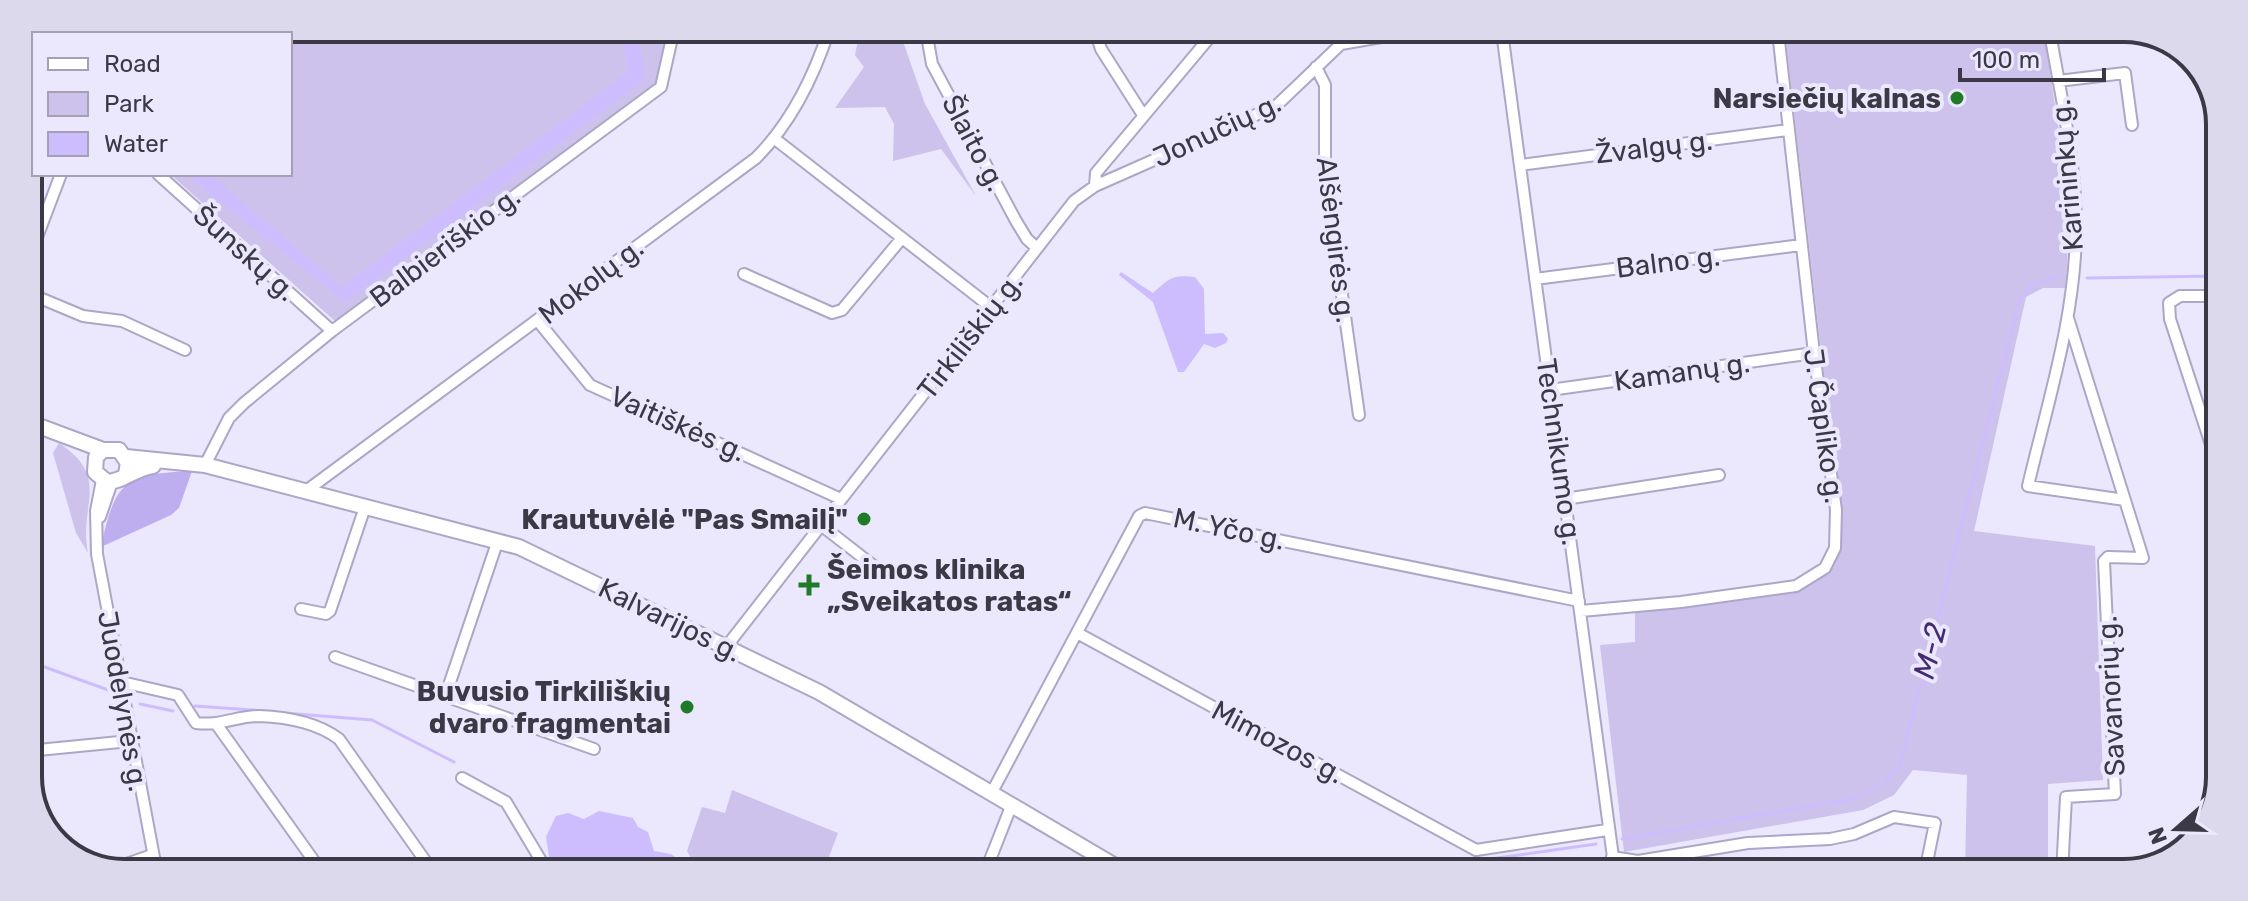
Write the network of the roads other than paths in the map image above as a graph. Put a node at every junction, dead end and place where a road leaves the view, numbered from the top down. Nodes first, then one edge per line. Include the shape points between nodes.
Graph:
1 (671, 42) edge
2 (825, 42) edge
3 (928, 42) edge
4 (1099, 42) edge
5 (1206, 42) edge
6 (1353, 42) edge
7 (1503, 42) edge
8 (1779, 42) edge
9 (2052, 42) edge
10 (1316, 67) junction
11 (2058, 81) junction
12 (1143, 115) junction
13 (2132, 125) dead end
14 (1788, 130) junction
15 (775, 139) junction
16 (1520, 165) junction
17 (60, 176) edge
18 (160, 176) edge
19 (1095, 186) junction
20 (42, 224) edge
21 (902, 238) junction
22 (1801, 245) junction
23 (1037, 248) junction
24 (744, 274) dead end
25 (1535, 279) junction
26 (2206, 296) edge
27 (42, 299) edge
28 (992, 308) junction
29 (2068, 318) junction
30 (538, 321) junction
31 (332, 331) junction
32 (185, 350) dead end
33 (1814, 353) junction
34 (1550, 390) junction
35 (1359, 415) dead end
36 (42, 427) edge
37 (2206, 429) edge
38 (98, 456) junction
39 (126, 457) junction
40 (181, 461) junction
41 (205, 465) junction
42 (126, 474) junction
43 (1719, 475) dead end
44 (107, 481) junction
45 (306, 491) junction
46 (841, 499) junction
47 (1565, 499) junction
48 (2125, 500) junction
49 (365, 507) junction
50 (821, 525) junction
51 (498, 540) junction
52 (884, 574) dead end
53 (1580, 606) junction
54 (301, 609) dead end
55 (1079, 634) junction
56 (726, 647) junction
57 (335, 657) dead end
58 (122, 682) junction
59 (446, 694) junction
60 (217, 725) junction
61 (130, 741) junction
62 (594, 749) dead end
63 (42, 750) edge
64 (462, 778) dead end
65 (992, 792) junction
66 (1012, 804) junction
67 (1607, 830) junction
68 (152, 855) junction
69 (1612, 857) joint
70 (141, 859) edge
71 (153, 859) edge
72 (313, 859) edge
73 (424, 859) edge
74 (540, 859) edge
75 (990, 859) edge
76 (1104, 859) edge
77 (1625, 859) edge
78 (1650, 859) edge
79 (1928, 859) edge
80 (2063, 859) edge

1 - 31 street, Balbieriškio g. via 661,87
2 - 15 street, Mokolų g. via 816,70
3 - 23 street, Šlaito g. via 932,64 1016,221
4 - 12 street
5 - 12 street, Tirkiliškių g.
6 - 10 street, Jonučių g. via 1341,44
7 - 16 street, Technikumo g.
8 - 14 street, J. Čapliko g.
9 - 11 street, Karininkų g.
10 - 19 street, Jonučių g. via 1276,106
10 - 35 street, Alšėngirės g. via 1325,85 1325,175
11 - 13 street via 2125,73
11 - 29 street, Karininkų g. via 2076,227
12 - 19 street, Tirkiliškių g. via 1096,173
14 - 16 street, Žvalgų g.
14 - 22 street, J. Čapliko g.
15 - 21 street
15 - 30 street, Mokolų g.
16 - 25 street, Technikumo g.
17 - 20 street
18 - 31 street, Šunskų g.
19 - 23 street, Tirkiliškių g. via 1074,201
21 - 24 street via 842,310 832,313
21 - 28 street
22 - 25 street, Balno g.
22 - 33 street, J. Čapliko g.
23 - 28 street, Tirkiliškių g.
25 - 34 street, Technikumo g.
26 - 37 street via 2180,296 2169,303
27 - 32 street via 83,316 122,321
28 - 46 street, Tirkiliškių g.
29 - 48 street
29 - 48 street via 2028,486
30 - 45 street, Mokolų g.
30 - 46 street, Vaitiškės g. via 590,385
31 - 41 street, Balbieriškio g. via 229,418
33 - 34 street, Kamanų g.
33 - 53 street, J. Čapliko g. via 1838,534 1825,568 1796,586 1681,602
34 - 47 street, Technikumo g.
36 - 38 main road
38 - 39 main road via 119,450
38 - 44 main road via 95,472
39 - 40 main road, Kalvarijos g.
39 - 42 main road
40 - 41 main road, Kalvarijos g.
40 - 42 main road, Kalvarijos g.
41 - 45 main road, Kalvarijos g.
42 - 44 main road
43 - 47 street
44 - 58 street, Juodelynės g. via 95,534
45 - 49 main road, Kalvarijos g.
46 - 50 street, Tirkiliškių g.
47 - 53 street, Technikumo g.
48 - 80 street, Savanorių g. via 2143,558 2104,561 2115,794 2066,797
49 - 51 main road, Kalvarijos g.
49 - 54 street via 330,611
50 - 52 street
50 - 56 street, Tirkiliškių g.
51 - 56 main road, Kalvarijos g.
51 - 59 street
53 - 55 street, M. Yčo g. via 1150,512 1139,516
53 - 67 street, Technikumo g.
55 - 65 street, M. Yčo g.
55 - 67 street, Mimozos g. via 1476,850
56 - 65 main road, Kalvarijos g. via 819,692
57 - 59 street
58 - 60 street via 178,695 196,723
58 - 61 street, Juodelynės g.
59 - 62 street
60 - 72 street
60 - 73 street via 258,716 323,727 339,739
61 - 63 street
61 - 68 street, Juodelynės g.
64 - 74 street via 506,802
65 - 66 main road, Kalvarijos g.
66 - 75 street
66 - 76 main road, Kalvarijos g.
67 - 69 street, Technikumo g.
68 - 70 street
68 - 71 street, Juodelynės g.
69 - 77 street
78 - 79 street via 1748,843 1830,839 1894,817 1935,823

